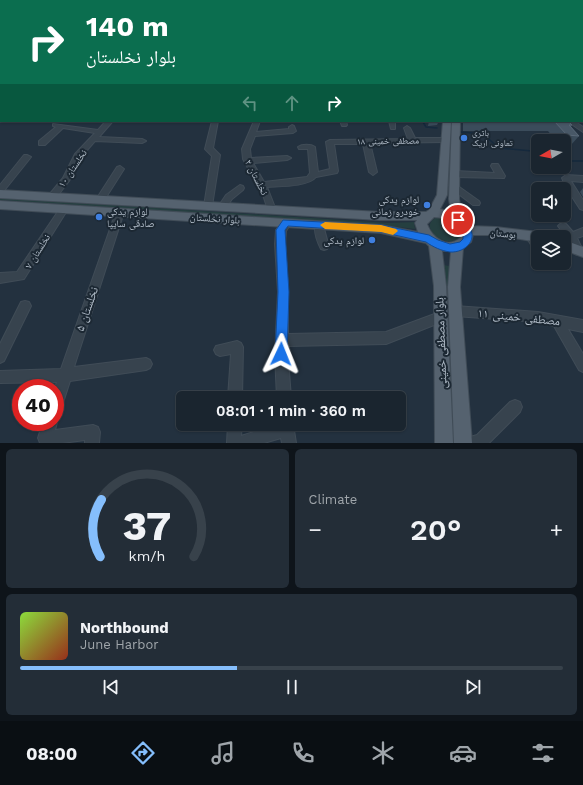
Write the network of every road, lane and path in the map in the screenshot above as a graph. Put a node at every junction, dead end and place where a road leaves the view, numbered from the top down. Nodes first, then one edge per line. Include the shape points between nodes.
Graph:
1 (109, 122) edge
2 (216, 122) edge
3 (257, 122) edge
4 (447, 122) edge
5 (456, 122) edge
6 (571, 122) edge
7 (407, 128) dead end
8 (583, 130) edge
9 (100, 132) junction
10 (293, 132) dead end
11 (252, 134) junction
12 (93, 139) junction
13 (412, 140) junction
14 (445, 140) junction
15 (142, 141) dead end
16 (366, 141) junction
17 (42, 143) dead end
18 (302, 147) dead end
19 (27, 156) dead end
20 (286, 158) dead end
21 (248, 161) junction
22 (494, 166) dead end
23 (120, 169) dead end
24 (373, 172) dead end
25 (455, 174) junction
26 (313, 175) junction
27 (583, 179) edge
28 (568, 182) edge
29 (261, 185) junction
30 (455, 187) junction
31 (240, 188) dead end
32 (571, 189) edge
33 (0, 190) edge
34 (0, 194) edge
35 (52, 197) junction
36 (100, 200) junction
37 (476, 203) dead end
38 (0, 205) edge
39 (208, 206) junction
40 (222, 207) junction
41 (583, 207) edge
42 (64, 209) junction
43 (272, 210) junction
44 (120, 212) junction
45 (430, 214) junction
46 (396, 216) junction
47 (458, 220) junction
48 (286, 223) junction
49 (319, 225) junction
50 (563, 226) dead end
51 (467, 230) junction
52 (564, 230) edge
53 (396, 232) junction
54 (583, 232) edge
55 (531, 236) edge
56 (571, 238) edge
57 (432, 241) junction
58 (571, 243) edge
59 (324, 246) dead end
60 (457, 247) junction
61 (580, 252) edge
62 (0, 278) edge
63 (25, 306) dead end
64 (455, 311) junction
65 (440, 317) junction
66 (557, 320) junction
67 (583, 326) edge
68 (281, 340) junction
69 (220, 350) dead end
70 (0, 358) edge
71 (146, 364) dead end
72 (583, 366) edge
73 (65, 375) junction
74 (0, 377) edge
75 (64, 379) edge
76 (235, 391) edge
77 (284, 391) edge
78 (515, 407) dead end
79 (47, 431) edge
80 (235, 431) edge
81 (273, 431) edge
82 (287, 431) edge
83 (92, 443) edge
84 (234, 443) edge
85 (241, 443) edge
86 (289, 443) edge
87 (444, 443) edge
88 (463, 443) edge
89 (472, 443) edge

1 - 9 street, نخلستان ۱۰
2 - 39 street via 209,149 216,155
3 - 11 street, نخلستان ۲
4 - 14 main road
5 - 25 main road
6 - 8 street
7 - 13 street
9 - 12 street, نخلستان ۱۰
9 - 17 street via 58,126
10 - 11 street
11 - 21 street, نخلستان ۲ via 246,149
12 - 15 street, نخلستان ۱۰
12 - 35 street, نخلستان ۱۰ via 78,156 66,179
13 - 14 street, مصطفی خمینی ۱۸
13 - 16 street, مصطفی خمینی ۱۸
14 - 45 main road via 442,195
16 - 24 street
16 - 26 street, مصطفی خمینی ۱۸ via 330,142 334,171
18 - 26 street via 311,147
19 - 33 street
20 - 21 street
21 - 29 street, نخلستان ۲
22 - 25 street via 501,176 474,172
23 - 36 street
25 - 30 main road
26 - 29 street via 303,181
27 - 28 street via 566,178
29 - 43 street, نخلستان ۲
30 - 37 street
30 - 47 main road via 454,199
31 - 40 street
32 - 41 street
34 - 35 main road, بلوار نخلستان
35 - 36 main road, بلوار نخلستان
36 - 39 main road, بلوار نخلستان
38 - 42 main road, بلوار نخلستان
39 - 40 main road, بلوار نخلستان
40 - 43 main road, بلوار نخلستان
42 - 44 main road, بلوار نخلستان
42 - 62 street, نخلستان ۷ via 20,276
43 - 46 main road, بلوار نخلستان
44 - 48 main road, بلوار نخلستان
44 - 73 street, نخلستان ۵
45 - 46 main road, بلوار نخلستان
45 - 47 main road via 446,214
45 - 57 main road via 421,223 422,229
46 - 53 main road via 403,225
47 - 51 main road
48 - 49 main road, بلوار نخلستان
48 - 68 street via 281,230
49 - 53 main road, بلوار نخلستان
49 - 59 street
50 - 52 street
51 - 55 main road, بوستان
51 - 60 main road via 467,241
53 - 57 main road, بلوار نخلستان
54 - 56 street
57 - 60 main road via 450,248
57 - 65 main road, بلوار مصطفی خمینی via 440,286
58 - 61 main road
60 - 64 main road, بلوار مصطفی خمینی
63 - 70 street
64 - 66 street, مصطفی خمینی ۱۱
64 - 88 main road, بلوار مصطفی خمینی
65 - 68 street via 386,338
65 - 87 main road, بلوار مصطفی خمینی
66 - 67 street, مصطفی خمینی ۱۱
66 - 72 street
68 - 77 street
69 - 76 street via 237,347
71 - 73 street
73 - 74 street
73 - 75 street, نخلستان ۵
78 - 89 street via 481,441
79 - 83 street via 45,438 93,432
80 - 84 street
81 - 85 street
82 - 86 street

